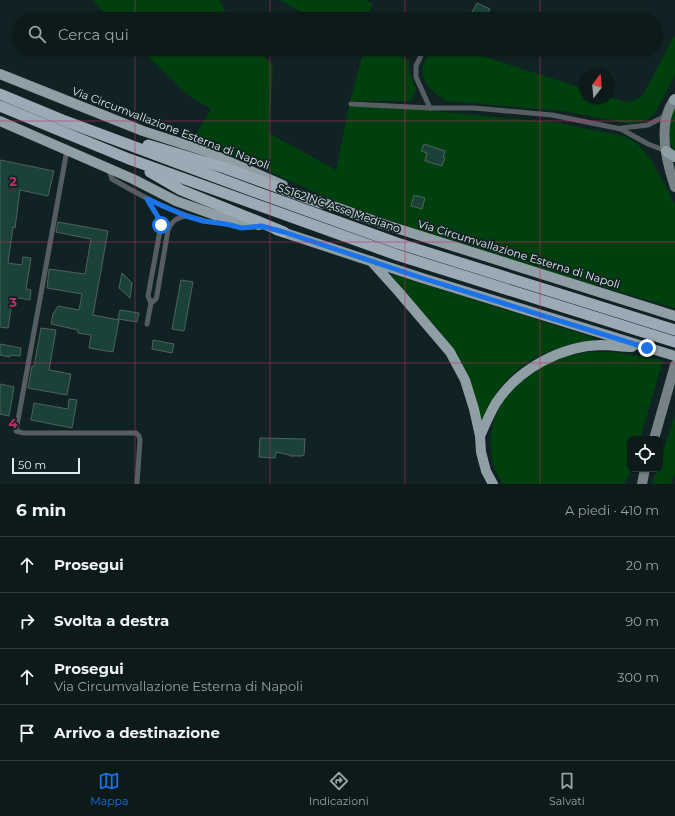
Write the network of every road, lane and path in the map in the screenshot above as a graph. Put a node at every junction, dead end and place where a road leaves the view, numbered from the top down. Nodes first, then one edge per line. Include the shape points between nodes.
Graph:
1 (421, 56) edge
2 (0, 74) edge
3 (0, 94) edge
4 (675, 99) edge
5 (350, 104) dead end
6 (0, 106) edge
7 (430, 108) junction
8 (666, 116) junction
9 (0, 121) edge
10 (65, 121) junction
11 (621, 128) junction
12 (67, 150) junction
13 (666, 151) junction
14 (675, 158) edge
15 (129, 159) junction
16 (108, 169) junction
17 (675, 187) edge
18 (147, 199) junction
19 (322, 203) junction
20 (186, 216) junction
21 (261, 226) junction
22 (284, 232) junction
23 (369, 259) junction
24 (151, 303) junction
25 (675, 316) edge
26 (147, 324) dead end
27 (675, 330) edge
28 (675, 342) edge
29 (647, 348) junction
30 (675, 356) edge
31 (675, 365) edge
32 (480, 436) junction
33 (655, 436) edge
34 (643, 476) edge
35 (137, 484) edge
36 (492, 484) edge
37 (636, 484) edge

1 - 7 lane via 416,66 416,77
2 - 19 main road, Via Circumvallazione Esterna di Napoli via 143,131 205,151
3 - 10 highway, SS162 NC Asse Mediano
4 - 8 main road via 669,106
5 - 7 lane
6 - 15 highway
7 - 11 lane via 474,108 552,115
8 - 11 lane via 648,125
8 - 13 main road
9 - 12 main road
10 - 19 highway via 225,168
10 - 27 highway, SS162 NC Asse Mediano via 397,243
11 - 13 lane
12 - 16 main road
12 - 35 lane via 16,431 136,433 140,440
13 - 14 main road
13 - 17 main road
15 - 22 highway via 181,190
15 - 28 highway via 397,256
16 - 18 lane via 112,179
16 - 21 main road via 176,201 215,215
18 - 20 lane
18 - 24 lane via 161,225 148,296
19 - 25 main road, Via Circumvallazione Esterna di Napoli
20 - 21 lane via 242,228
20 - 24 lane via 176,218 168,230 157,295
21 - 22 main road
22 - 23 main road
23 - 29 main road
23 - 32 main road via 450,352 464,380
24 - 26 lane
29 - 30 main road
29 - 32 main road via 600,345 552,356 538,363 510,385 496,403
31 - 33 main road
32 - 36 main road via 481,452
34 - 37 main road

